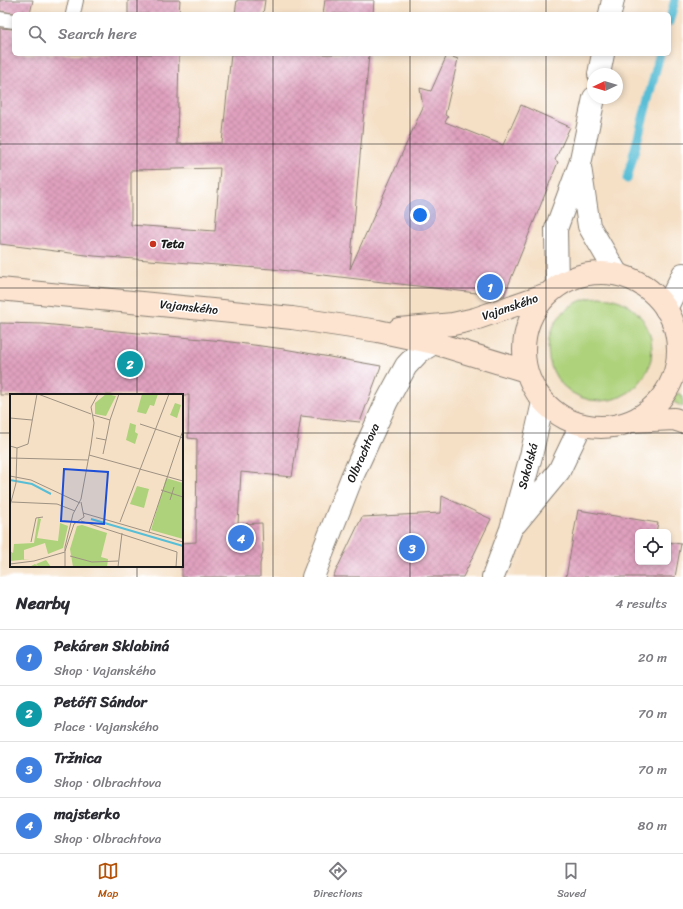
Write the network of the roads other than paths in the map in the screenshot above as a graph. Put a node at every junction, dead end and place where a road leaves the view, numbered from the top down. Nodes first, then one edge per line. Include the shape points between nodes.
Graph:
1 (76, 0) edge
2 (613, 0) edge
3 (73, 12) edge
4 (610, 12) edge
5 (0, 19) edge
6 (12, 21) edge
7 (603, 56) edge
8 (600, 68) edge
9 (593, 104) edge
10 (580, 164) junction
11 (617, 274) junction
12 (683, 274) edge
13 (0, 289) edge
14 (552, 290) junction
15 (666, 309) junction
16 (378, 331) junction
17 (434, 343) junction
18 (680, 363) edge
19 (526, 371) junction
20 (543, 402) junction
21 (633, 421) junction
22 (683, 422) edge
23 (582, 425) junction
24 (511, 529) junction
25 (313, 577) edge
26 (493, 577) edge

1 - 3 lane
2 - 4 street
5 - 6 lane
7 - 8 street
9 - 10 street
10 - 11 street via 589,226
10 - 14 street via 556,230
11 - 14 main road, Vajanského via 599,272 581,275
11 - 15 main road, Vajanského via 645,287
12 - 15 street
13 - 16 main road, Vajanského via 292,318
14 - 16 main road, Vajanského via 475,319 453,324
14 - 19 main road, Vajanského via 538,304 526,329 523,343
15 - 18 main road, Vajanského via 674,324
16 - 17 main road, Vajanského
17 - 19 main road, Vajanského
17 - 25 street, Olbrachtova via 419,352 406,366 387,401 352,477
18 - 21 main road, Vajanského via 664,395 655,406
19 - 20 main road, Vajanského via 533,388
20 - 23 main road, Vajanského via 567,420
20 - 24 street, Sokolská
21 - 22 main road, Vajanského via 674,419
21 - 23 main road, Vajanského via 613,427
23 - 24 street, Sokolská via 559,471
24 - 26 street, Sokolská

